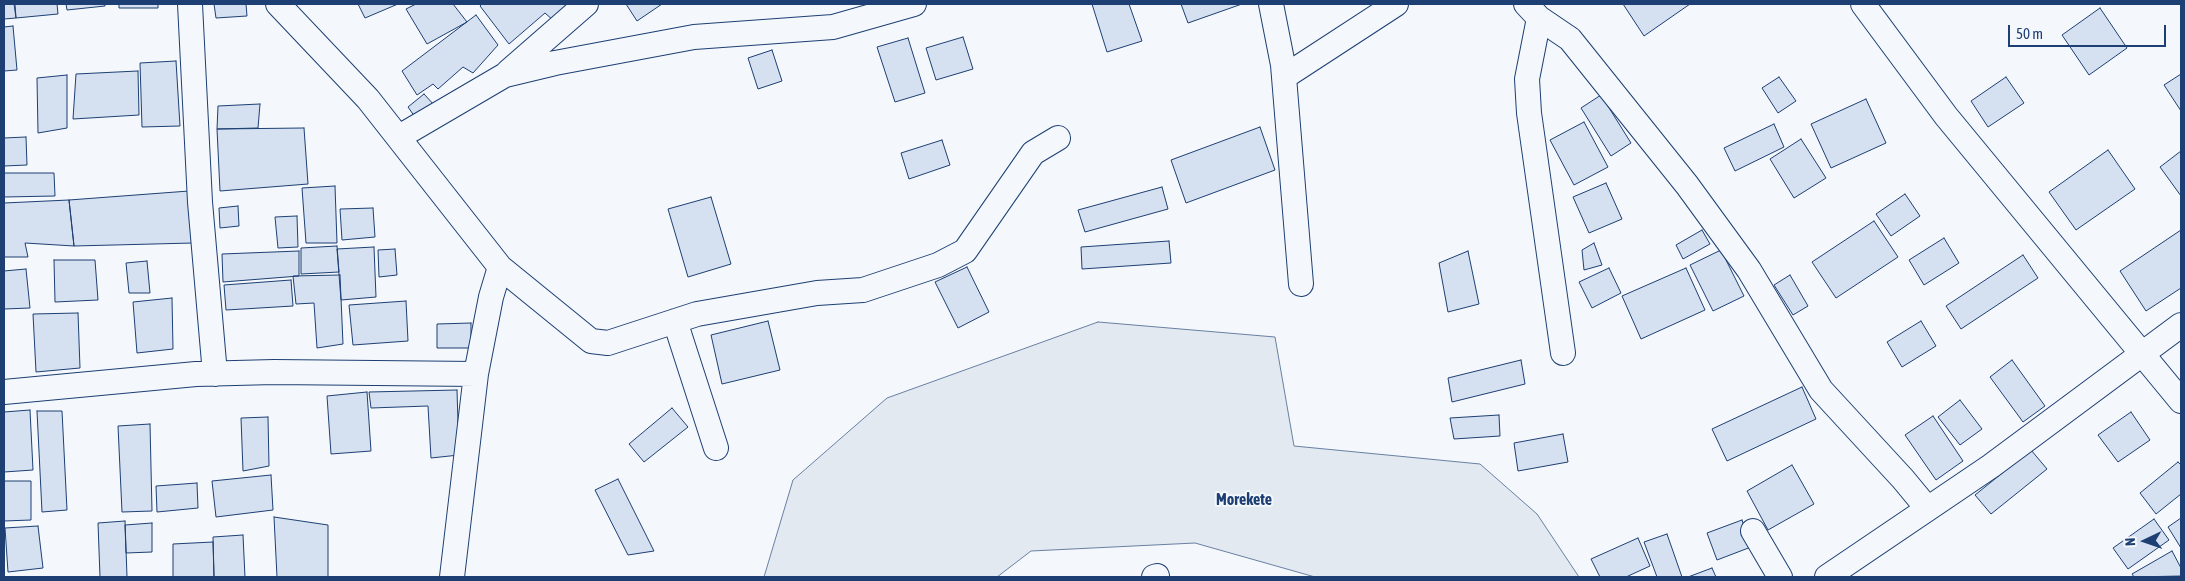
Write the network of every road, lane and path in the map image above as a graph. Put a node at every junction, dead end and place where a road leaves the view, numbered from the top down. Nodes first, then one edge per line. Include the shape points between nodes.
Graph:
1 (190, 4) edge
2 (278, 4) edge
3 (586, 4) edge
4 (915, 4) edge
5 (1271, 4) edge
6 (1396, 4) edge
7 (1863, 4) edge
8 (1532, 11) edge
9 (505, 75) junction
10 (1284, 77) junction
11 (398, 138) junction
12 (1058, 138) dead end
13 (500, 267) junction
14 (1301, 284) dead end
15 (675, 321) junction
16 (2181, 325) edge
17 (1563, 353) dead end
18 (2142, 355) junction
19 (215, 374) junction
20 (476, 374) junction
21 (4, 392) edge
22 (2181, 401) edge
23 (716, 448) dead end
24 (1926, 508) junction
25 (1753, 531) dead end
26 (1834, 575) edge
27 (452, 577) edge
28 (1780, 577) edge

1 - 19 street via 200,202
2 - 11 street via 368,99
3 - 9 street
4 - 9 street via 833,27 694,37
5 - 10 street
6 - 10 street
7 - 18 street via 1940,108
8 - 17 street via 1527,79 1529,113
8 - 24 street via 1570,39 1687,185 1749,270 1820,390
9 - 11 street
10 - 14 street
11 - 13 street
12 - 15 street via 1032,153 965,252 938,266 863,290 817,293 697,314
13 - 15 street via 591,341 608,343
13 - 20 street
15 - 23 street
16 - 18 street
18 - 22 street via 2164,377
18 - 24 street via 1992,466
19 - 20 street
19 - 21 street
20 - 27 street
24 - 26 street
25 - 28 street

